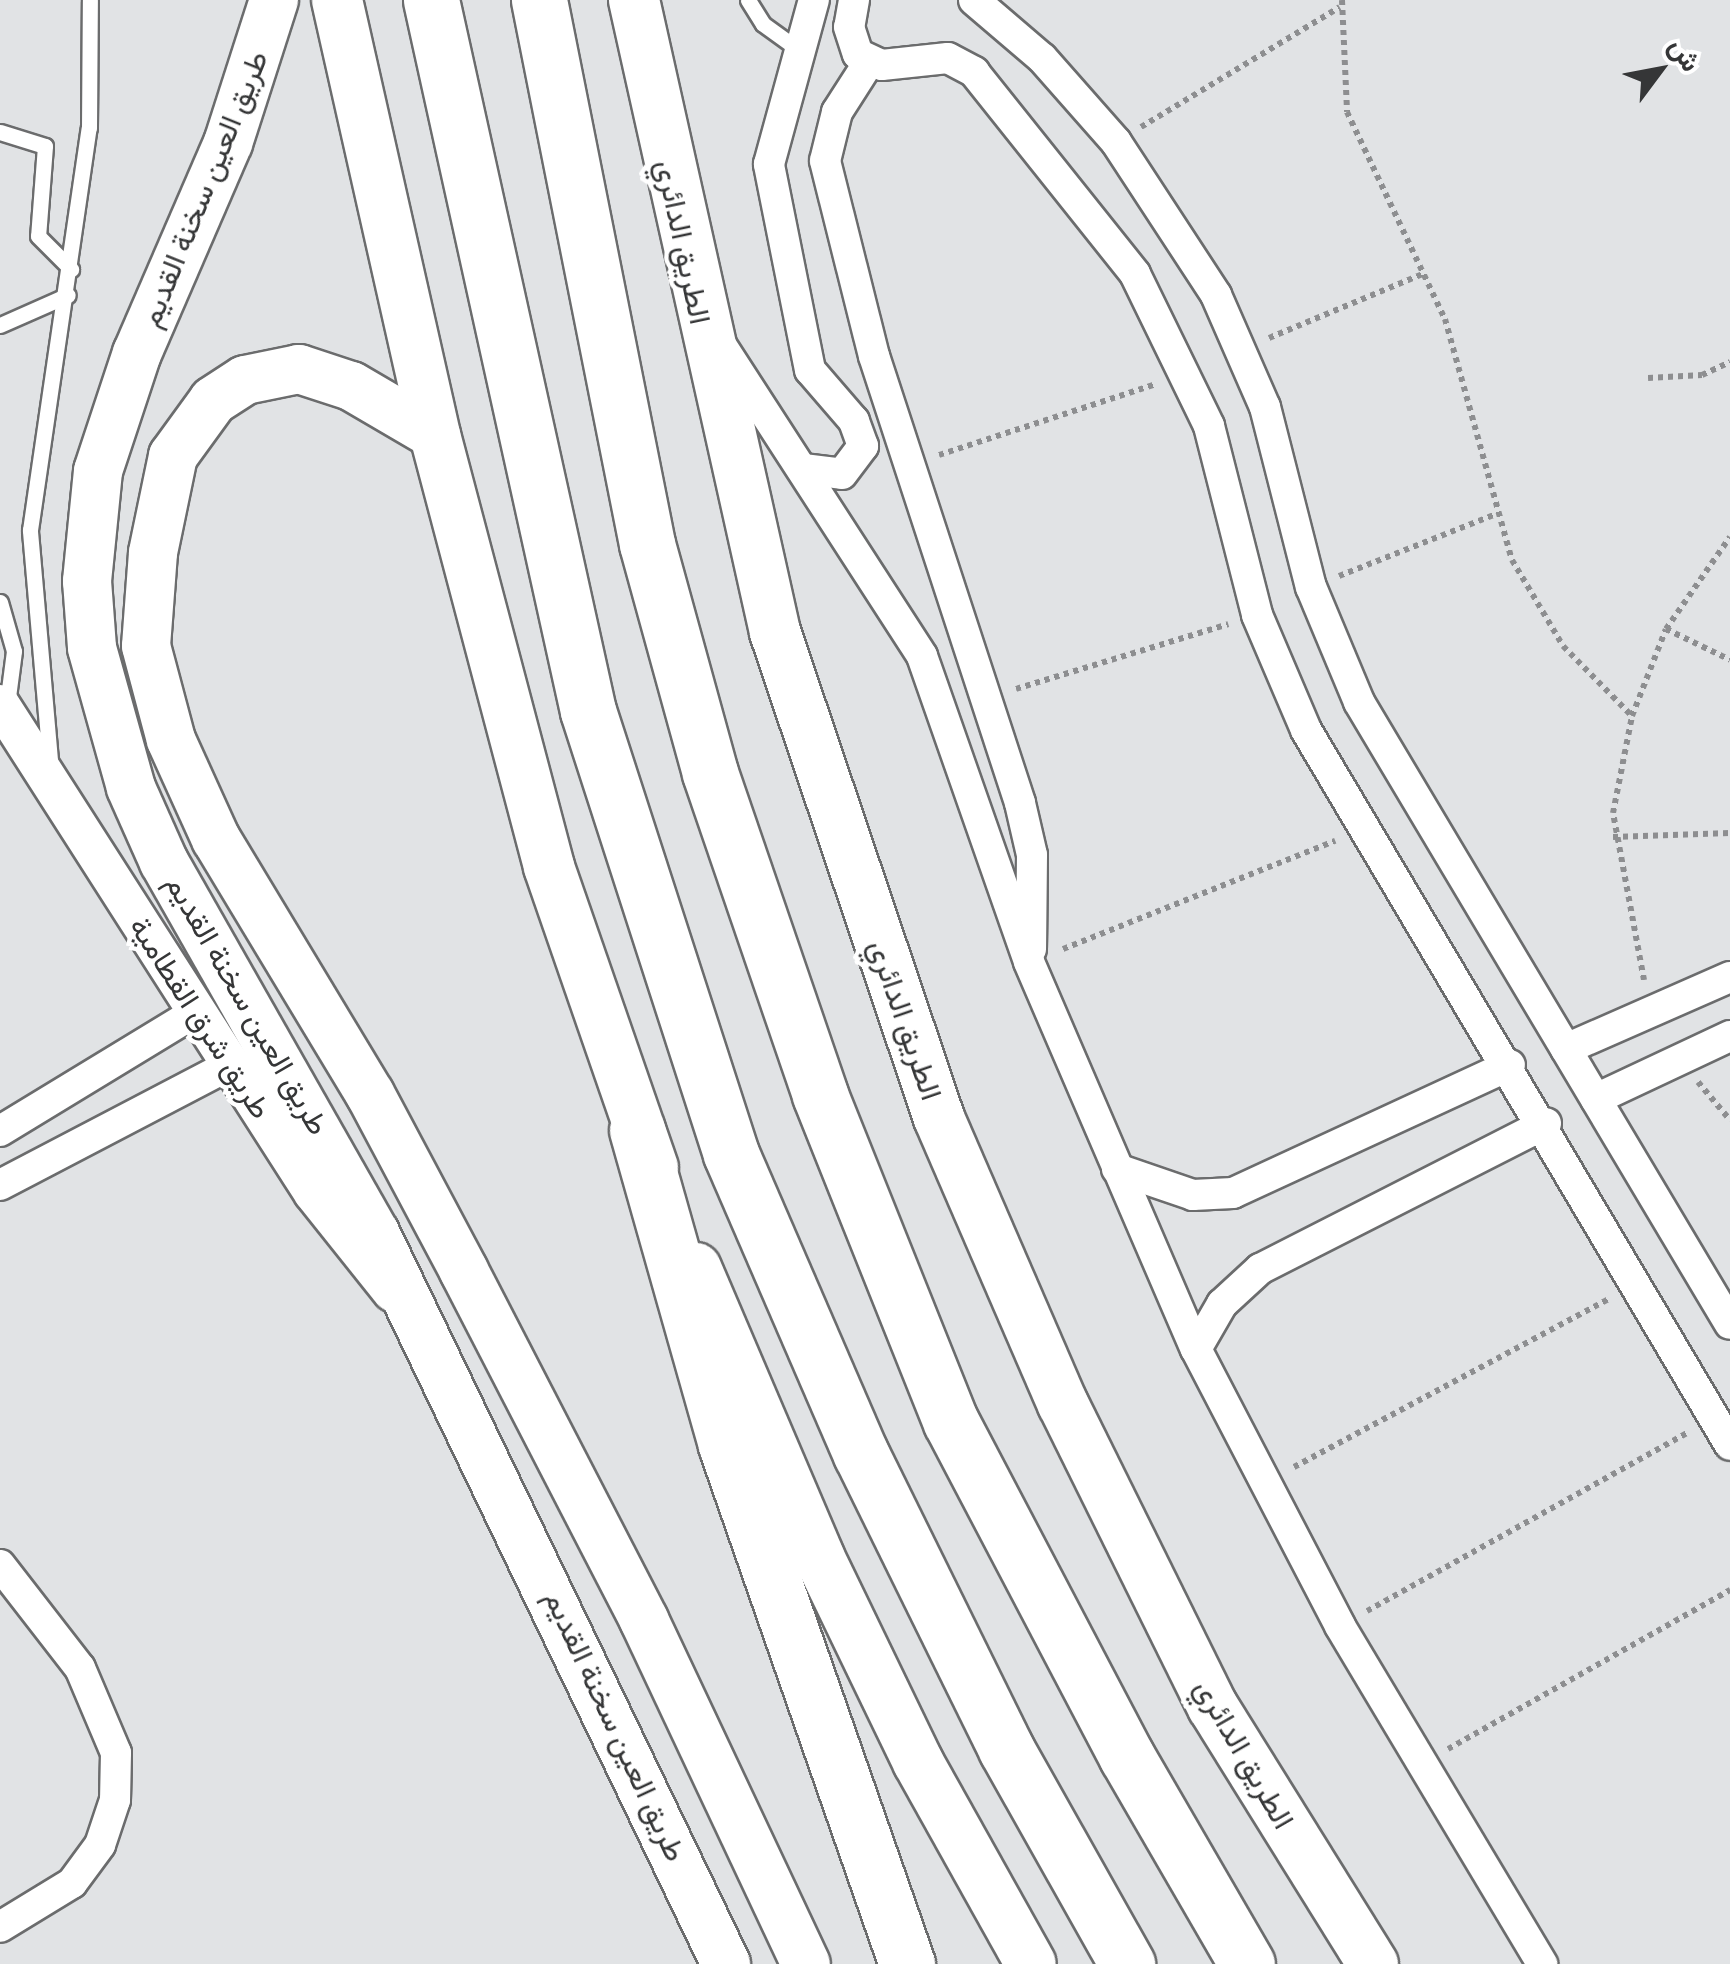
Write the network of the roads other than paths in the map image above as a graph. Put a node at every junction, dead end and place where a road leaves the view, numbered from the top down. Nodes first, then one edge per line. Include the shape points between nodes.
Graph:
1 (90, 0) edge
2 (274, 0) edge
3 (337, 0) edge
4 (430, 0) edge
5 (539, 0) edge
6 (634, 0) edge
7 (748, 0) edge
8 (814, 0) edge
9 (854, 0) edge
10 (974, 0) edge
11 (799, 50) junction
12 (869, 62) junction
13 (788, 86) junction
14 (836, 112) junction
15 (0, 132) edge
16 (71, 269) junction
17 (68, 295) junction
18 (698, 310) junction
19 (0, 325) edge
20 (435, 435) junction
21 (803, 469) junction
22 (0, 602) edge
23 (3, 708) edge
24 (54, 788) junction
25 (1029, 962) junction
26 (1730, 977) edge
27 (196, 1012) junction
28 (1730, 1036) edge
29 (1566, 1049) junction
30 (230, 1065) junction
31 (1510, 1065) junction
32 (1596, 1100) junction
33 (1546, 1123) junction
34 (638, 1130) junction
35 (0, 1131) edge
36 (1116, 1169) junction
37 (0, 1185) edge
38 (418, 1319) junction
39 (1730, 1324) edge
40 (1196, 1349) junction
41 (1730, 1445) edge
42 (0, 1565) edge
43 (0, 1927) edge
44 (726, 1964) edge
45 (806, 1964) edge
46 (907, 1964) edge
47 (1030, 1964) edge
48 (1127, 1964) edge
49 (1248, 1964) edge
50 (1373, 1964) edge
51 (1542, 1964) edge

1 - 16 lane via 89,128
2 - 38 main road, طريق العين سخنة القديم via 246,95 136,353 98,471 86,581 92,648 131,788 164,862
3 - 20 highway
4 - 48 highway via 523,446 588,712 731,1154 861,1454 1006,1749
5 - 49 highway via 646,544 710,773 820,1095 952,1422 1127,1757
6 - 18 highway, الطريق الدائري
7 - 11 lane via 763,24
8 - 11 street
9 - 12 street via 852,41
10 - 29 street via 1042,58 1116,142 1185,242 1242,350 1270,421 1311,586 1359,702
11 - 13 street
12 - 14 street
12 - 31 street via 948,58 974,72 1102,227 1188,374 1209,426 1257,615 1306,730
13 - 14 street
13 - 21 street via 768,164 773,208 810,370 854,420 862,446 842,474
14 - 25 street via 825,162 832,198 1032,856
15 - 16 lane via 38,140 48,151 36,226 42,246
16 - 17 lane
17 - 19 lane
17 - 24 lane via 30,530 34,646
18 - 21 street
18 - 50 highway, الطريق الدائري via 775,632 939,1118 1063,1404 1213,1707
20 - 34 highway via 548,867
20 - 45 main road, طريق العين سخنة القديم via 351,386 299,369 245,380 213,402 173,456 154,552 146,646 171,740 216,839 370,1094 464,1271 644,1620
21 - 25 street via 922,656
22 - 23 lane via 14,651
23 - 24 street, طريق شرق القطامية
24 - 27 street, طريق شرق القطامية
25 - 36 street
26 - 29 street
27 - 30 street, طريق شرق القطامية
27 - 35 street
28 - 32 street
29 - 32 street
30 - 37 street
30 - 38 street, طريق شرق القطامية via 334,1222
31 - 33 street
31 - 36 street via 1233,1194 1192,1195
32 - 39 street
33 - 40 street via 1260,1269 1222,1304
33 - 41 street
34 - 46 highway via 726,1445
34 - 47 highway via 818,1558 918,1762
36 - 40 street
38 - 44 main road, طريق العين سخنة القديم
40 - 51 street via 1340,1626
42 - 43 street via 80,1668 116,1753 115,1800 100,1844 72,1883

